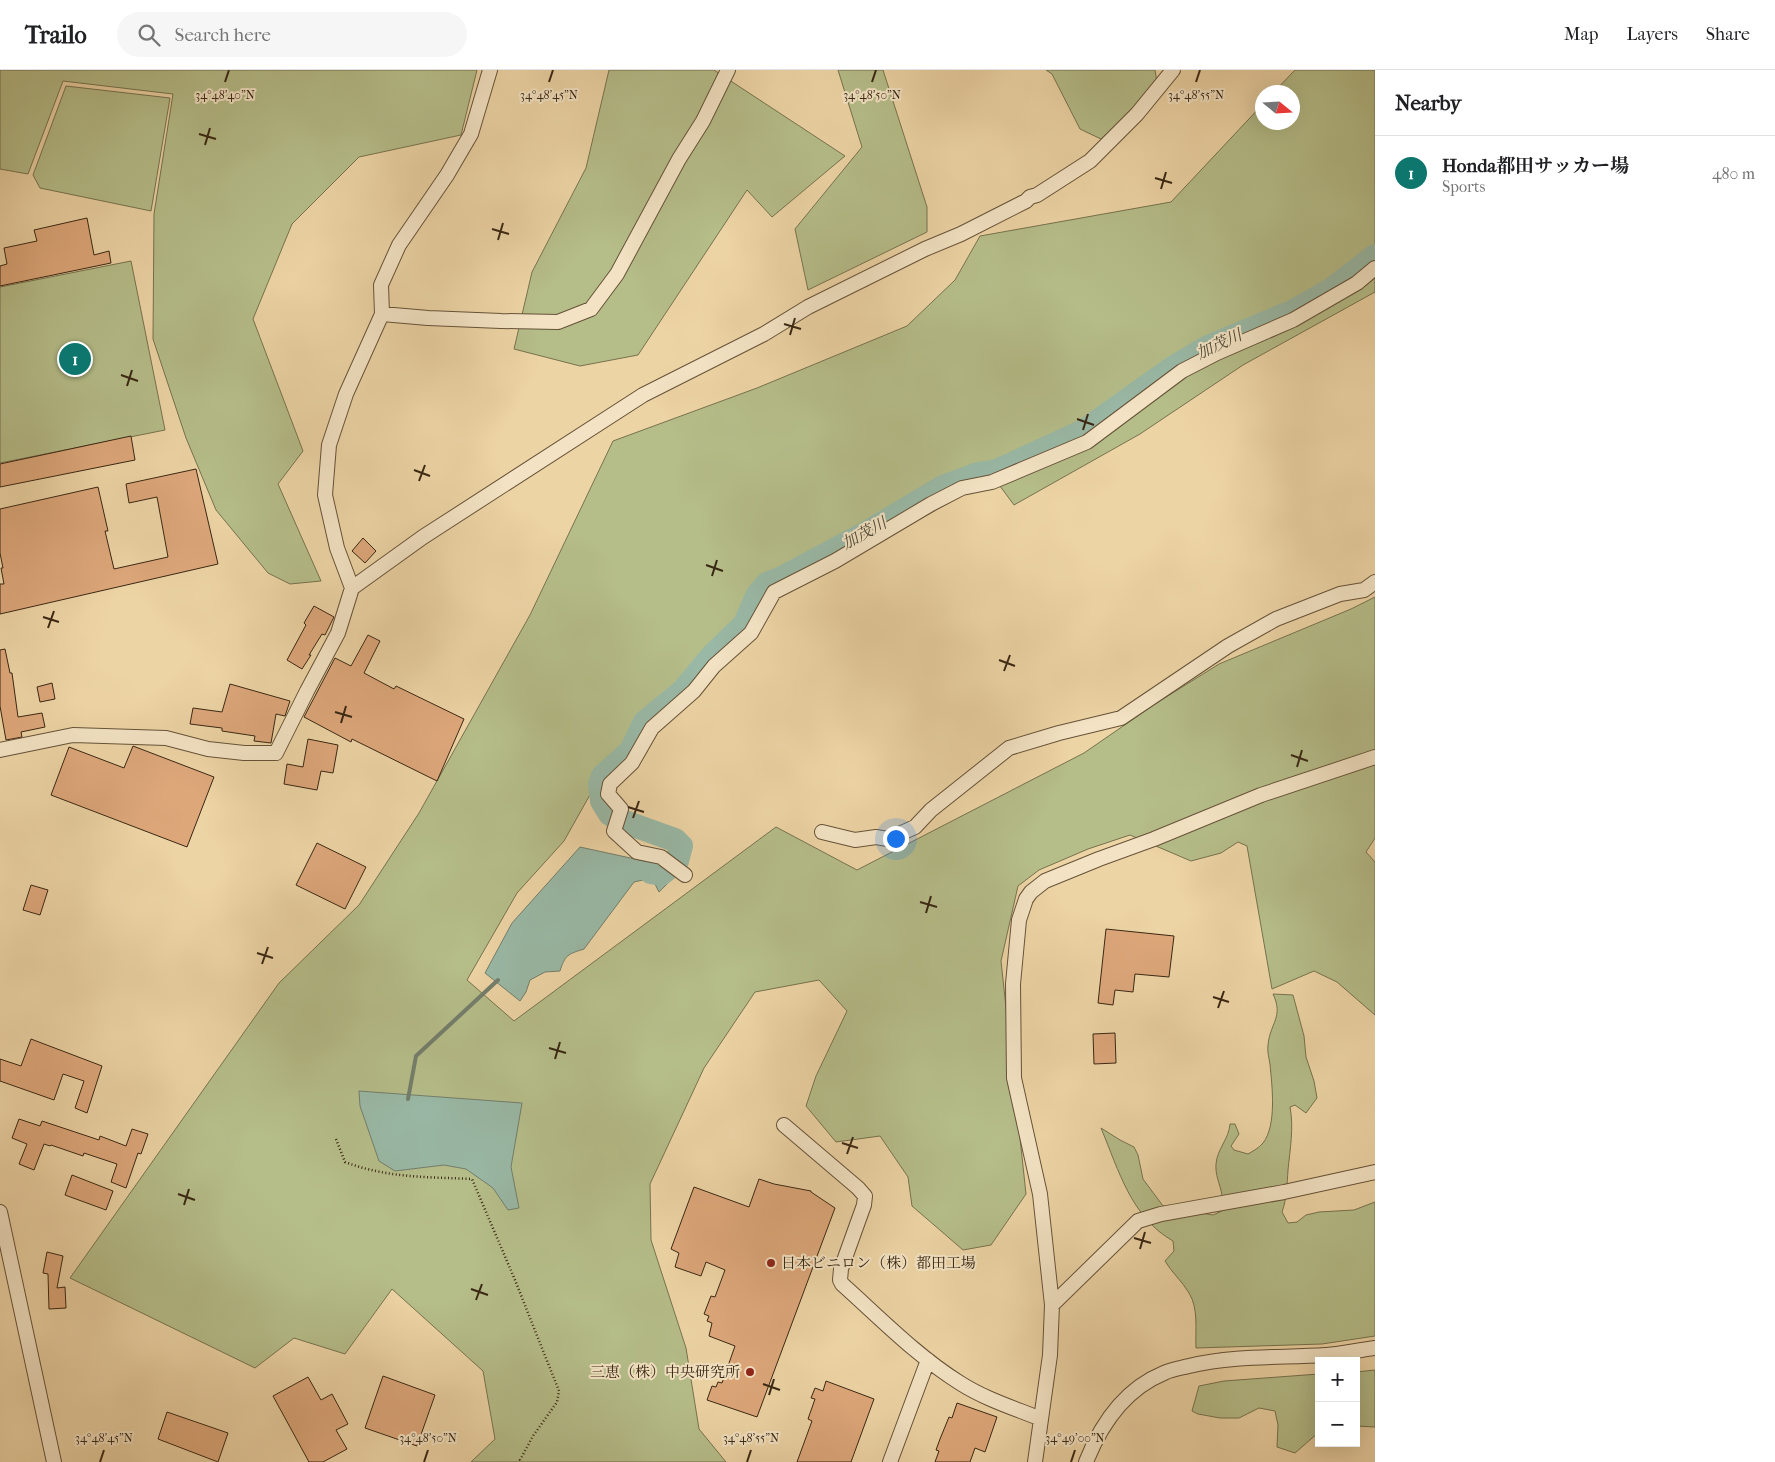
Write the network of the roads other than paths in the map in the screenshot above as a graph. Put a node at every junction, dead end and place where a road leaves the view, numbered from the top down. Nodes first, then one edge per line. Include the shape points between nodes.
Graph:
1 (490, 70) edge
2 (728, 70) edge
3 (1173, 70) edge
4 (1375, 268) edge
5 (382, 314) junction
6 (1375, 582) edge
7 (352, 588) junction
8 (0, 750) edge
9 (1375, 757) edge
10 (822, 832) dead end
11 (685, 875) dead end
12 (784, 1125) dead end
13 (1375, 1172) edge
14 (1, 1219) edge
15 (1052, 1305) junction
16 (1375, 1348) edge
17 (928, 1360) junction
18 (1041, 1419) junction
19 (54, 1462) edge
20 (890, 1462) edge
21 (1035, 1462) edge
22 (1086, 1462) edge

1 - 5 street via 471,134 399,245 381,285
2 - 5 street via 617,274 591,309 558,322
3 - 7 street via 1138,114 1090,161 1037,195 808,307 764,334 643,395 423,537
4 - 11 street via 1357,283 1293,320 1182,371 1087,442 992,482 962,488 774,592 751,633 652,728 632,763 610,784 608,794 621,808 614,830 638,852 661,858
5 - 7 street via 346,394 330,445 325,495 337,548
6 - 10 street via 1364,590 1340,594 1276,619 1228,646 1121,718 1009,748 931,810 915,827 888,839 855,840
7 - 8 street via 338,633 276,753 208,750 166,738 73,735
9 - 15 street via 1260,795 1099,859 1045,882 1026,899 1019,920 1013,984 1014,1078 1040,1194
12 - 17 street via 865,1196 840,1269 842,1284
13 - 15 street via 1138,1221
14 - 19 street
15 - 18 street via 1050,1355
16 - 22 street via 1329,1355 1232,1359 1164,1372 1146,1382 1112,1412
17 - 18 street via 973,1391
17 - 20 street
18 - 21 street

